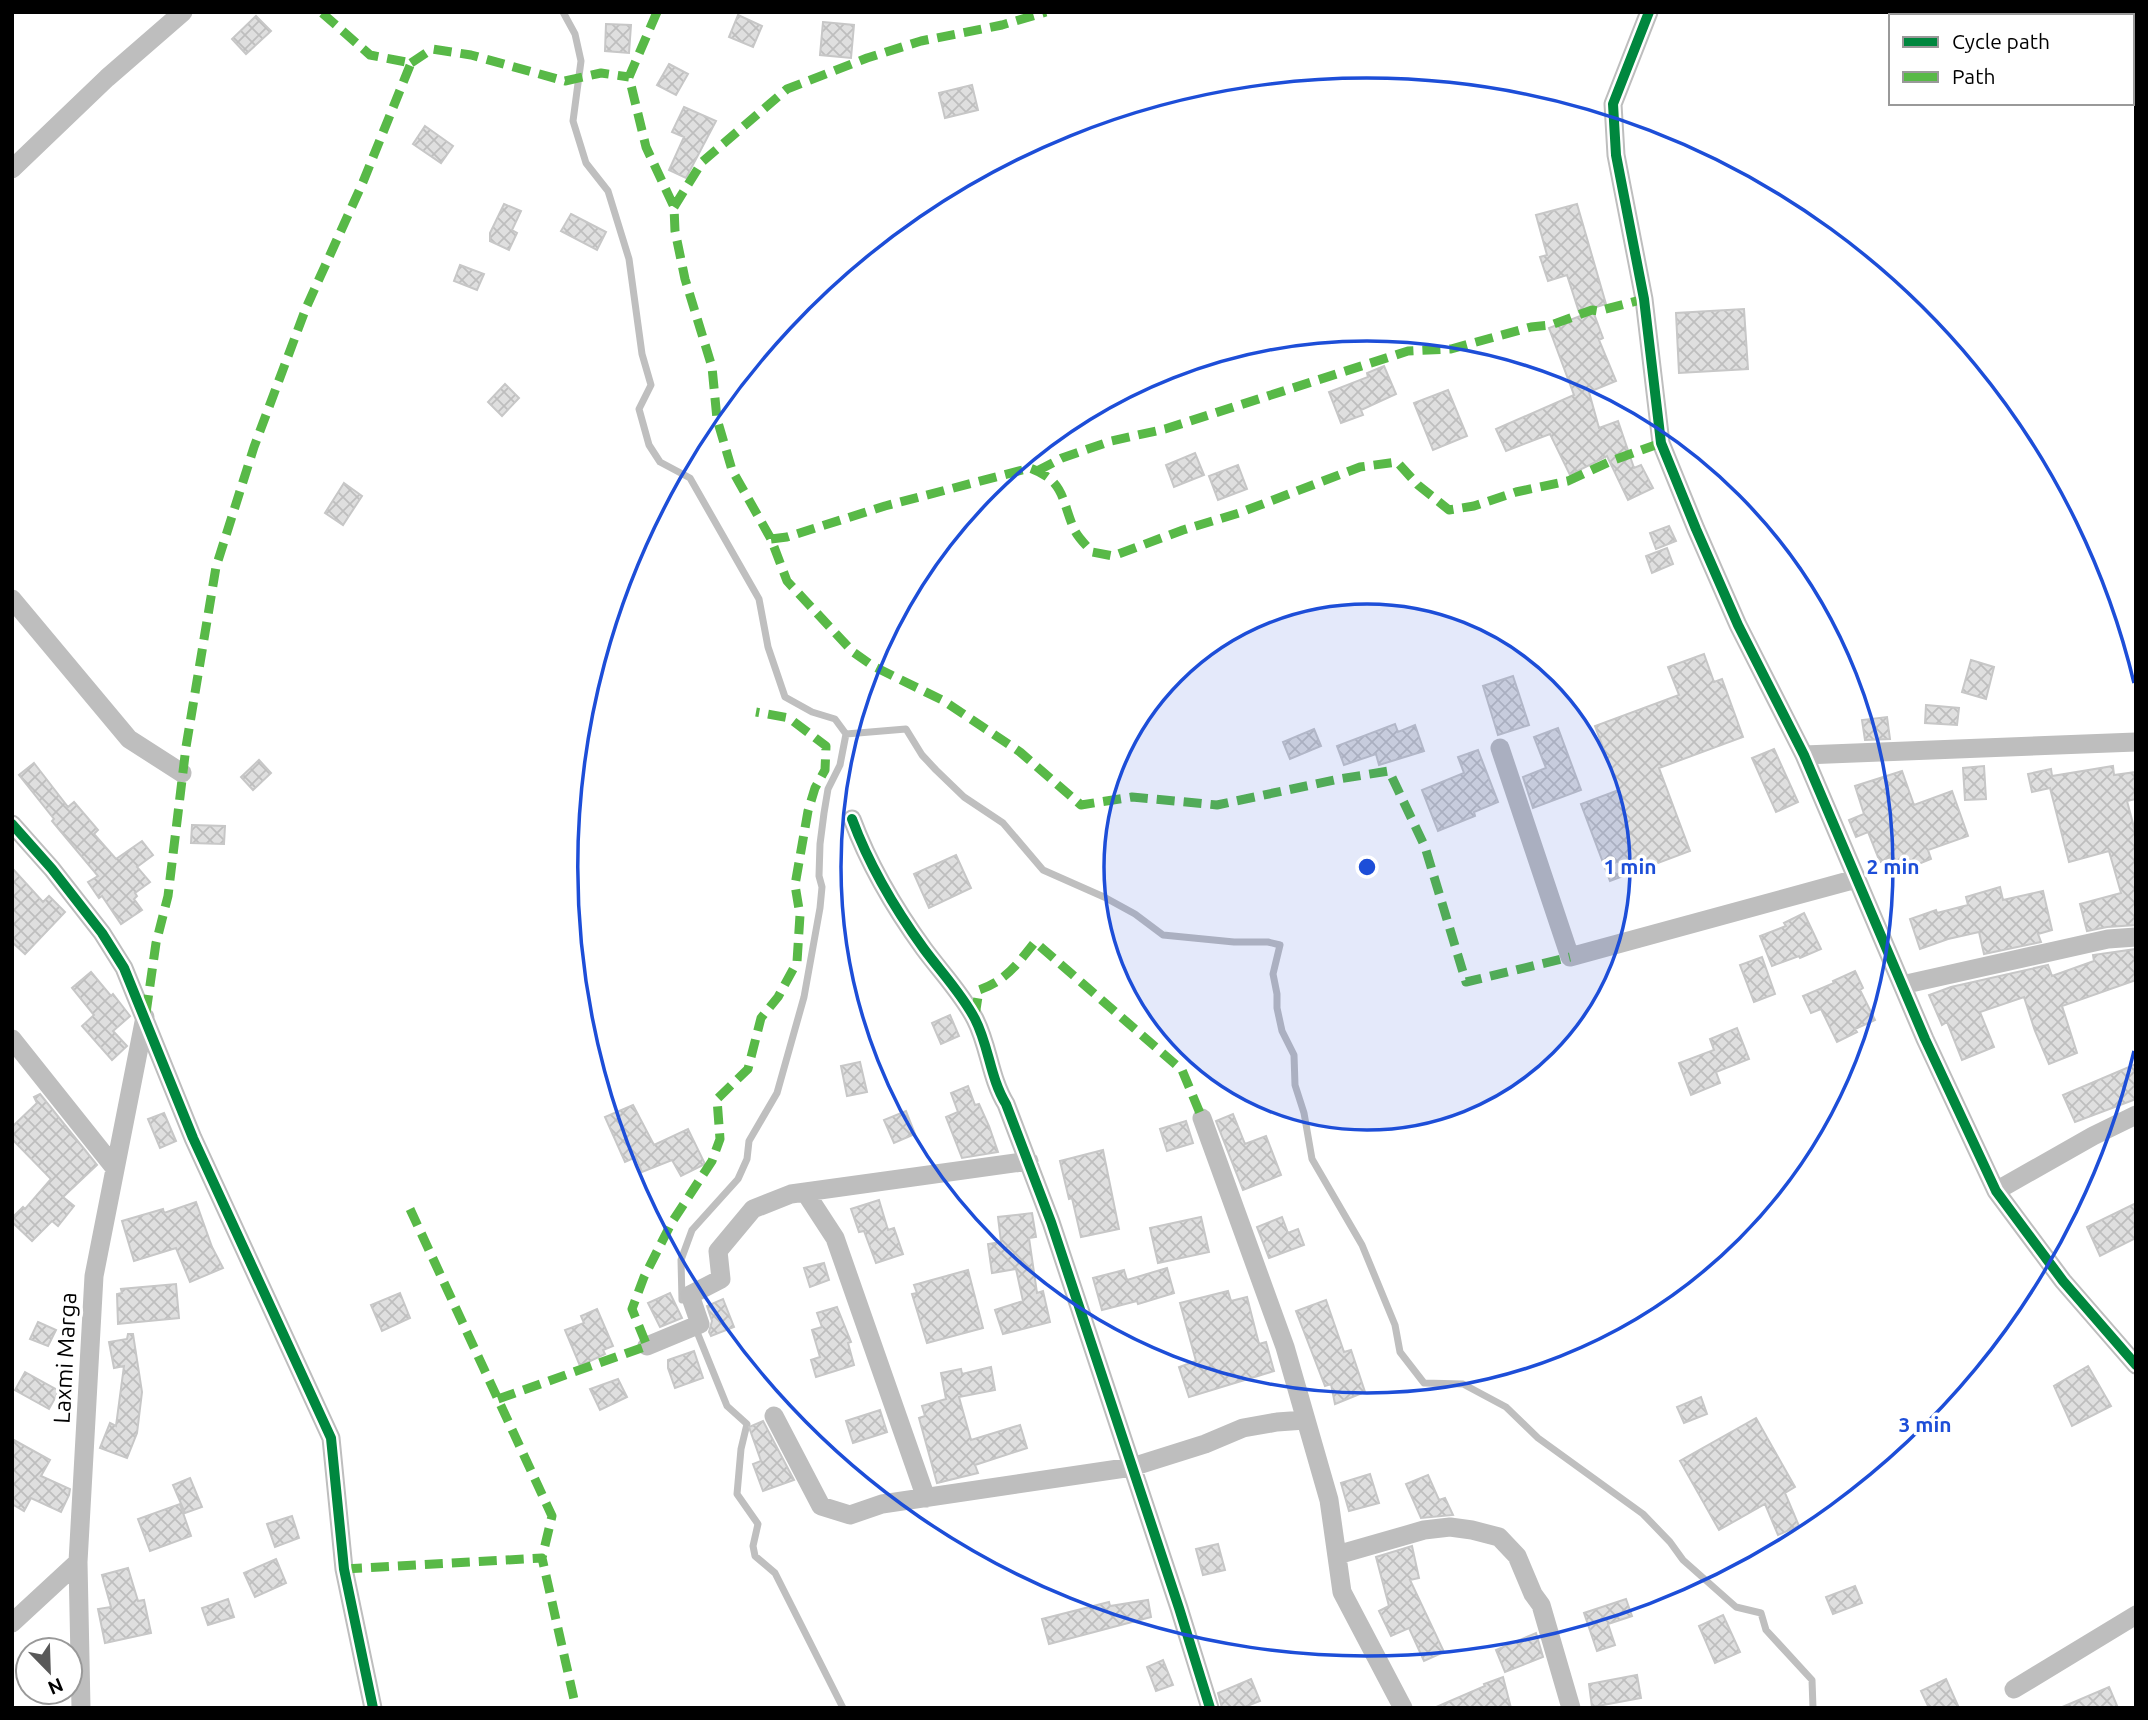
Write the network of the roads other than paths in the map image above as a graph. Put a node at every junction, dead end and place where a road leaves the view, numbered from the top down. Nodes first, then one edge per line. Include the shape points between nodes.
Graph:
1 (183, 12) edge
2 (1649, 12) edge
3 (12, 169) edge
4 (12, 599) edge
5 (2136, 742) edge
6 (1500, 748) dead end
7 (1804, 755) junction
8 (182, 773) dead end
9 (852, 819) dead end
10 (12, 824) edge
11 (1856, 879) junction
12 (2136, 937) edge
13 (1902, 985) junction
14 (145, 1016) junction
15 (12, 1040) edge
16 (2136, 1115) edge
17 (1202, 1118) dead end
18 (1029, 1161) junction
19 (114, 1167) junction
20 (1996, 1191) junction
21 (805, 1192) junction
22 (647, 1346) dead end
23 (2136, 1365) edge
24 (774, 1416) dead end
25 (1305, 1420) junction
26 (1132, 1467) junction
27 (926, 1498) junction
28 (1337, 1555) junction
29 (78, 1562) junction
30 (2136, 1615) edge
31 (12, 1623) edge
32 (2014, 1689) dead end
33 (81, 1708) edge
34 (373, 1708) edge
35 (1209, 1708) edge
36 (1403, 1708) edge
37 (1571, 1708) edge

1 - 3 street
2 - 7 street via 1612,104 1616,155 1644,299 1661,443 1738,625
4 - 8 street via 129,739
5 - 7 street
6 - 11 street via 1570,957
7 - 11 street
9 - 18 street via 893,904 974,1018 996,1087
10 - 14 street via 102,933
11 - 13 street
12 - 13 street via 2108,939
13 - 20 street
14 - 19 street, Laxmi Marga
14 - 34 street via 193,1138 331,1437 344,1569
15 - 19 street
16 - 20 street
17 - 25 street via 1285,1347
18 - 21 street
18 - 26 street
19 - 29 street, Laxmi Marga via 94,1276
20 - 23 street via 2063,1281
21 - 22 street via 753,1209 718,1251 721,1279 690,1295 700,1324
21 - 27 street via 835,1238
24 - 27 street via 821,1506 850,1515 882,1504
25 - 26 street via 1243,1428
25 - 28 street via 1329,1500
26 - 27 street
26 - 35 street
28 - 36 street via 1342,1592
28 - 37 street via 1450,1527 1499,1537 1517,1556 1541,1605
29 - 31 street
29 - 33 street, Laxmi Marga
30 - 32 street

